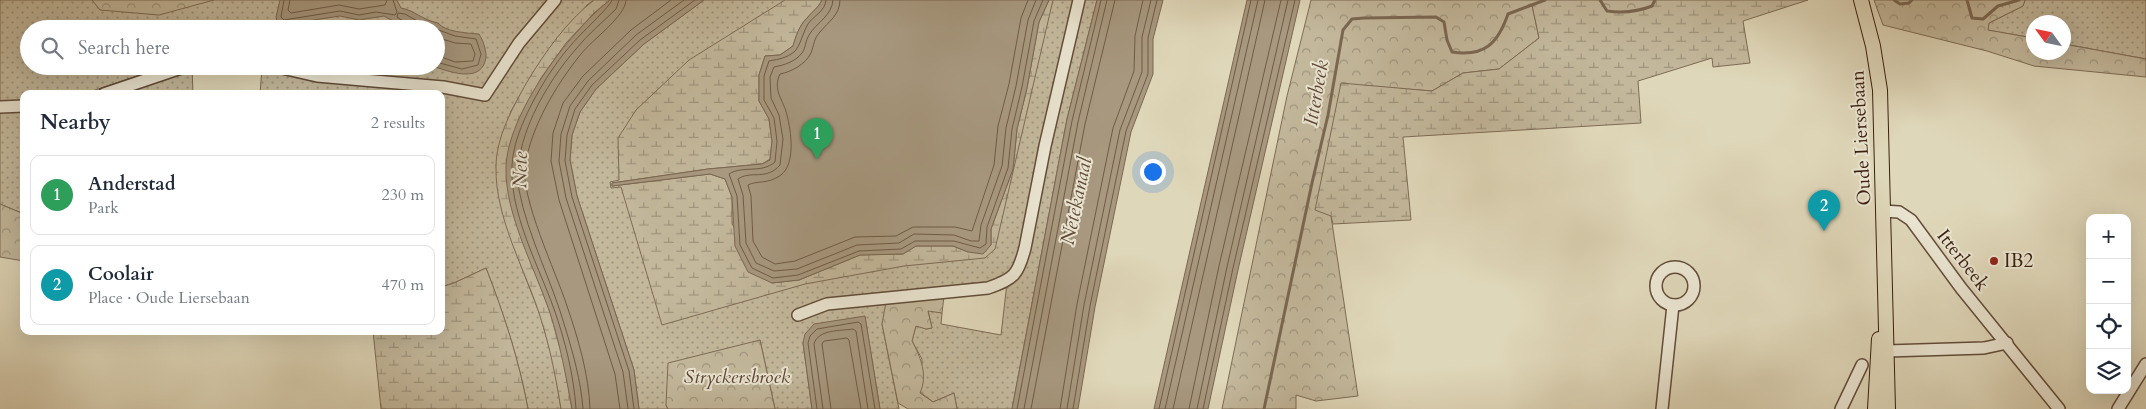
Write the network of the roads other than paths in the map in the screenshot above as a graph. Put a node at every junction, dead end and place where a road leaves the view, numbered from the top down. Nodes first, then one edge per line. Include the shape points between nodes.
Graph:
1 (555, 0) edge
2 (1079, 0) edge
3 (1861, 0) edge
4 (160, 75) edge
5 (313, 75) edge
6 (116, 90) edge
7 (20, 106) edge
8 (0, 107) edge
9 (1883, 211) junction
10 (1884, 276) junction
11 (1673, 305) dead end
12 (798, 314) dead end
13 (2007, 343) junction
14 (1887, 351) junction
15 (2146, 364) edge
16 (1862, 365) dead end
17 (1662, 409) edge
18 (1841, 409) edge
19 (1875, 409) edge
20 (1888, 409) edge
21 (2059, 409) edge
22 (2118, 409) edge

1 - 5 street via 519,42 485,95 443,87
2 - 12 street via 1025,248 1021,264 1013,276 1007,282 988,288 827,304
3 - 9 main road, Oude Liersebaan via 1874,46 1880,90
4 - 6 street
7 - 8 street
9 - 10 main road, Oude Liersebaan
9 - 13 street, Itterbeek via 1899,212 1911,220
10 - 14 main road, Oude Liersebaan
10 - 19 main road, Oude Liersebaan
11 - 17 street
13 - 14 street via 1984,348
13 - 21 street, Itterbeek
14 - 20 main road, Oude Liersebaan
15 - 22 street
16 - 18 street

